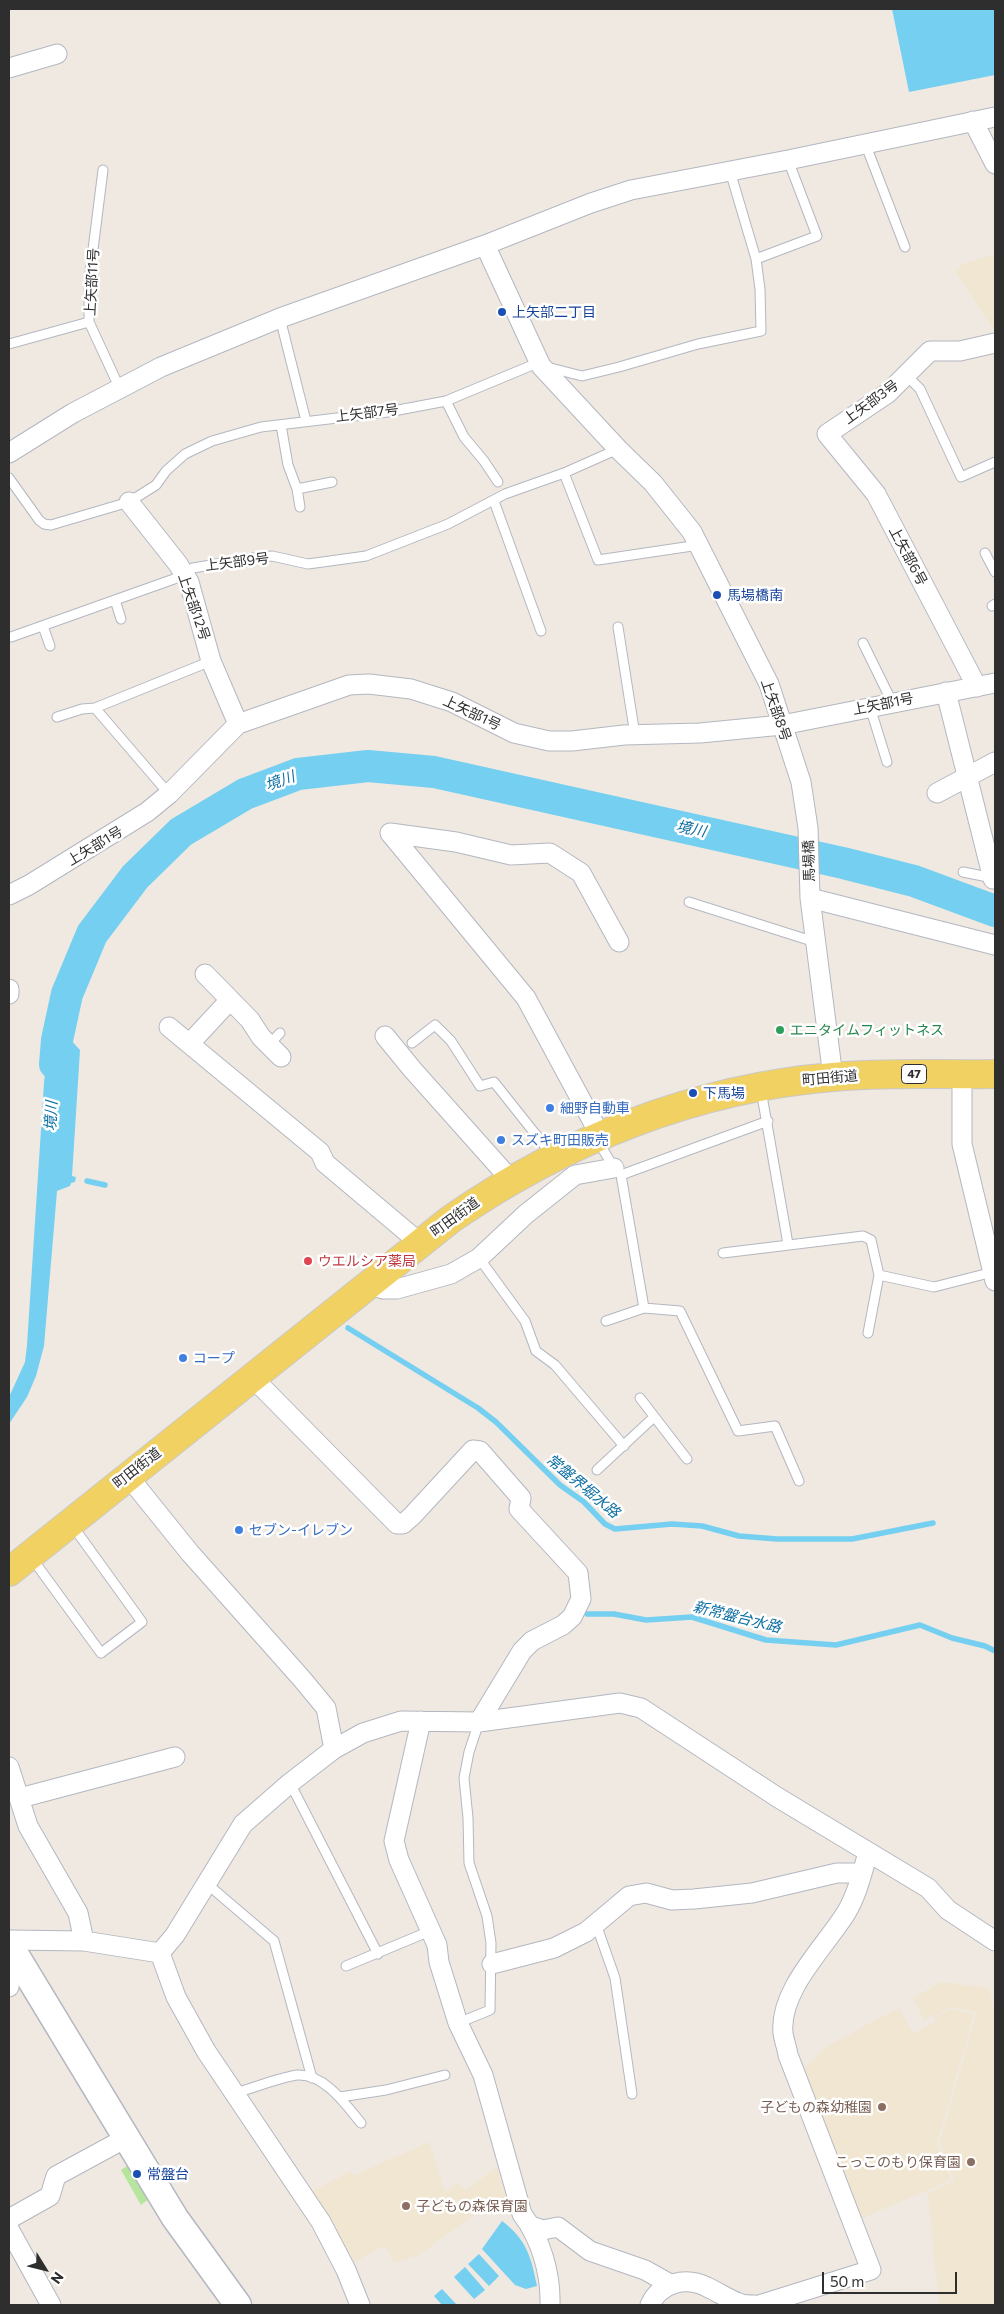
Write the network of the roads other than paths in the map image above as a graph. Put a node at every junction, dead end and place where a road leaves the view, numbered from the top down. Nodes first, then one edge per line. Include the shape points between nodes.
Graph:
1 (58, 54) dead end
2 (9, 68) edge
3 (995, 117) edge
4 (973, 121) junction
5 (864, 143) junction
6 (788, 160) junction
7 (995, 164) edge
8 (103, 170) dead end
9 (730, 171) junction
10 (486, 245) junction
11 (905, 247) dead end
12 (756, 259) junction
13 (280, 318) junction
14 (89, 322) junction
15 (995, 343) edge
16 (9, 344) edge
17 (541, 366) junction
18 (906, 375) junction
19 (120, 389) junction
20 (446, 401) junction
21 (306, 421) junction
22 (281, 425) junction
23 (827, 434) joint
24 (618, 449) junction
25 (9, 453) edge
26 (995, 462) edge
27 (564, 473) junction
28 (9, 478) edge
29 (332, 482) dead end
30 (498, 482) dead end
31 (298, 489) junction
32 (494, 501) junction
33 (129, 502) junction
34 (300, 507) dead end
35 (700, 546) junction
36 (985, 552) dead end
37 (995, 572) edge
38 (184, 573) junction
39 (115, 600) junction
40 (121, 619) dead end
41 (43, 626) junction
42 (618, 627) dead end
43 (541, 631) dead end
44 (11, 637) dead end
45 (863, 643) dead end
46 (50, 646) dead end
47 (211, 661) junction
48 (995, 683) edge
49 (977, 687) junction
50 (946, 692) junction
51 (892, 702) junction
52 (870, 707) junction
53 (95, 708) junction
54 (57, 717) dead end
55 (238, 724) junction
56 (782, 725) junction
57 (635, 735) junction
58 (888, 762) dead end
59 (995, 762) edge
60 (967, 778) junction
61 (937, 793) dead end
62 (169, 794) junction
63 (808, 832) joint
64 (963, 872) dead end
65 (994, 879) edge
66 (9, 894) edge
67 (810, 894) junction
68 (689, 902) dead end
69 (619, 942) dead end
70 (815, 942) junction
71 (995, 945) edge
72 (205, 974) dead end
73 (9, 989) edge
74 (9, 994) edge
75 (230, 1000) junction
76 (169, 1027) dead end
77 (385, 1036) dead end
78 (412, 1043) dead end
79 (190, 1044) junction
80 (277, 1045) dead end
81 (995, 1074) edge
82 (962, 1075) junction
83 (833, 1077) junction
84 (760, 1087) junction
85 (768, 1121) junction
86 (598, 1136) junction
87 (553, 1158) junction
88 (617, 1171) junction
89 (511, 1180) junction
90 (420, 1243) junction
91 (788, 1244) junction
92 (723, 1253) dead end
93 (479, 1258) junction
94 (879, 1275) junction
95 (994, 1277) edge
96 (368, 1284) junction
97 (644, 1308) junction
98 (606, 1321) dead end
99 (868, 1333) dead end
100 (252, 1377) junction
101 (640, 1398) dead end
102 (654, 1417) junction
103 (624, 1446) junction
104 (687, 1460) dead end
105 (597, 1470) dead end
106 (128, 1476) junction
107 (799, 1481) dead end
108 (70, 1522) junction
109 (30, 1555) junction
110 (9, 1572) edge
111 (421, 1721) junction
112 (479, 1722) junction
113 (334, 1749) junction
114 (175, 1757) dead end
115 (9, 1767) edge
116 (290, 1782) junction
117 (20, 1798) junction
118 (868, 1853) junction
119 (862, 1873) junction
120 (206, 1883) junction
121 (596, 1924) junction
122 (430, 1931) junction
123 (84, 1941) junction
124 (995, 1941) edge
125 (11, 1945) edge
126 (160, 1953) junction
127 (378, 1954) junction
128 (492, 1964) junction
129 (346, 1966) dead end
130 (9, 1987) edge
131 (458, 2023) junction
132 (445, 2075) dead end
133 (312, 2078) junction
134 (235, 2093) junction
135 (632, 2094) dead end
136 (340, 2097) junction
137 (361, 2123) dead end
138 (126, 2138) junction
139 (9, 2219) edge
140 (531, 2226) junction
141 (9, 2229) edge
142 (670, 2284) junction
143 (44, 2303) edge
144 (238, 2305) edge
145 (360, 2305) edge
146 (550, 2305) edge
147 (650, 2305) edge
148 (754, 2305) edge
149 (760, 2305) edge

1 - 2 street
3 - 4 street
4 - 5 street
4 - 7 street
5 - 6 street
5 - 11 lane
6 - 9 street
6 - 12 lane via 817,236
8 - 14 lane, 上矢部11号 via 89,281
9 - 10 street via 631,190
9 - 12 lane
10 - 13 street
10 - 17 street, 上矢部8号
12 - 17 lane, 上矢部7号 via 761,331 698,344 582,376
13 - 19 street via 161,367
13 - 21 lane
14 - 16 lane
14 - 19 lane, 上矢部11号
15 - 18 street, 上矢部3号 via 960,351 930,351
17 - 20 lane, 上矢部7号 via 535,364
17 - 24 street, 上矢部8号
18 - 23 street, 上矢部3号 via 888,393
18 - 26 lane via 920,389 961,477
19 - 25 street via 73,413
20 - 21 lane, 上矢部7号 via 388,412
20 - 30 lane via 464,438
21 - 22 lane, 上矢部7号
22 - 31 lane via 289,471
22 - 33 lane, 上矢部7号 via 240,431 185,454 156,485
23 - 49 street, 上矢部6号 via 876,494
24 - 27 lane, 上矢部9号
24 - 35 street, 上矢部8号 via 677,511
27 - 32 lane, 上矢部9号
27 - 35 lane via 598,560
28 - 33 lane, 上矢部7号 via 44,524 51,525
29 - 31 lane
31 - 34 lane
32 - 38 lane, 上矢部9号 via 448,524 366,556 308,564 272,556 193,568
32 - 43 lane
33 - 38 street, 上矢部12号
35 - 56 street, 上矢部8号 via 769,684
36 - 37 lane
38 - 39 lane, 上矢部9号
38 - 47 street, 上矢部12号
39 - 40 lane
39 - 41 lane, 上矢部9号
41 - 44 lane, 上矢部9号
41 - 46 lane
42 - 57 lane
45 - 51 lane
47 - 53 lane
47 - 55 street, 上矢部12号
48 - 49 street, 上矢部1号
49 - 50 street, 上矢部1号
50 - 51 street, 上矢部1号
50 - 60 street
51 - 52 street, 上矢部1号
52 - 56 street, 上矢部1号
52 - 58 lane
53 - 54 lane
53 - 62 lane
55 - 57 street, 上矢部1号 via 349,685 369,684 411,689 452,702 514,733 534,739 572,741
55 - 62 street, 上矢部1号
56 - 57 street, 上矢部1号
56 - 63 street, 上矢部8号 via 801,782
59 - 60 street
60 - 61 street
60 - 65 street
62 - 66 street, 上矢部1号 via 126,827
63 - 67 street, 馬場橋
64 - 65 lane
67 - 70 street, 馬場橋
67 - 71 street
68 - 70 lane
69 - 86 street via 581,873 550,853 511,855 456,842 390,833 526,998
70 - 83 street, 馬場橋
72 - 75 street
73 - 74 street
75 - 79 street
75 - 80 street via 261,1037
76 - 79 street
77 - 89 street
78 - 87 lane via 435,1025 451,1041 480,1086 494,1082
79 - 90 street via 320,1152 325,1163
81 - 82 main road, 町田街道 / 47
82 - 83 main road, 町田街道 / 47
82 - 95 street via 962,1144
83 - 84 main road, 町田街道 / 47
84 - 85 lane
84 - 86 main road, 町田街道 / 47 via 674,1108
85 - 88 lane
85 - 91 lane
86 - 87 main road, 町田街道 / 47
86 - 88 lane
87 - 89 main road, 町田街道 / 47
88 - 93 street via 576,1174
88 - 97 lane
89 - 90 main road, 町田街道 / 47
90 - 96 main road, 町田街道 / 47
91 - 92 lane
91 - 94 lane via 864,1236 871,1240
93 - 96 street via 451,1274 416,1285 388,1289
93 - 103 lane via 525,1321 536,1351 555,1365
94 - 95 lane via 934,1287
94 - 99 lane
96 - 100 main road, 町田街道 / 47
97 - 98 lane
97 - 107 lane via 680,1311 738,1431 775,1426
100 - 106 main road, 町田街道 / 47
100 - 112 street via 397,1524 403,1524 412,1516 473,1450 480,1451 521,1498 519,1509 578,1573 581,1599 572,1617 532,1641 522,1651
101 - 102 lane
102 - 103 lane
102 - 104 lane
103 - 105 lane
106 - 108 main road, 町田街道 / 47
106 - 113 street via 190,1553 326,1708
108 - 109 main road, 町田街道 / 47
108 - 109 lane via 142,1622 101,1653
109 - 110 main road, 町田街道 / 47
111 - 112 street
111 - 113 street via 401,1721 362,1733
111 - 122 street via 394,1841
112 - 118 street via 620,1704 641,1708
112 - 128 lane via 464,1778 469,1864 487,1916
113 - 116 street
114 - 117 street
115 - 117 street
116 - 120 street via 242,1824
116 - 127 lane
117 - 123 street via 28,1826 78,1913
118 - 119 street
118 - 124 street via 928,1888 948,1910
119 - 121 street via 837,1873 752,1893 694,1899 672,1900 646,1893 629,1896
119 - 149 street via 855,1898 845,1915 805,1968 788,2004 783,2031 788,2055 870,2270
120 - 126 street
120 - 133 lane via 274,1941
121 - 128 street via 554,1948
121 - 135 lane via 615,1978
122 - 127 lane
122 - 131 street via 437,1945
123 - 125 street
123 - 126 street
125 - 130 street
125 - 138 street
126 - 134 street via 176,1997 206,2051
127 - 129 lane
128 - 131 lane via 490,2010
131 - 140 street via 484,2075 522,2214
132 - 136 lane via 386,2090
133 - 134 lane via 299,2075
133 - 136 lane
134 - 145 street via 321,2222
136 - 137 lane
138 - 139 street via 56,2176 50,2196
138 - 144 street via 175,2218
140 - 142 street via 543,2230 558,2227 590,2251 645,2270
140 - 146 street via 550,2286
141 - 143 street
142 - 147 street via 654,2297
142 - 148 street via 686,2281 704,2285 740,2304

